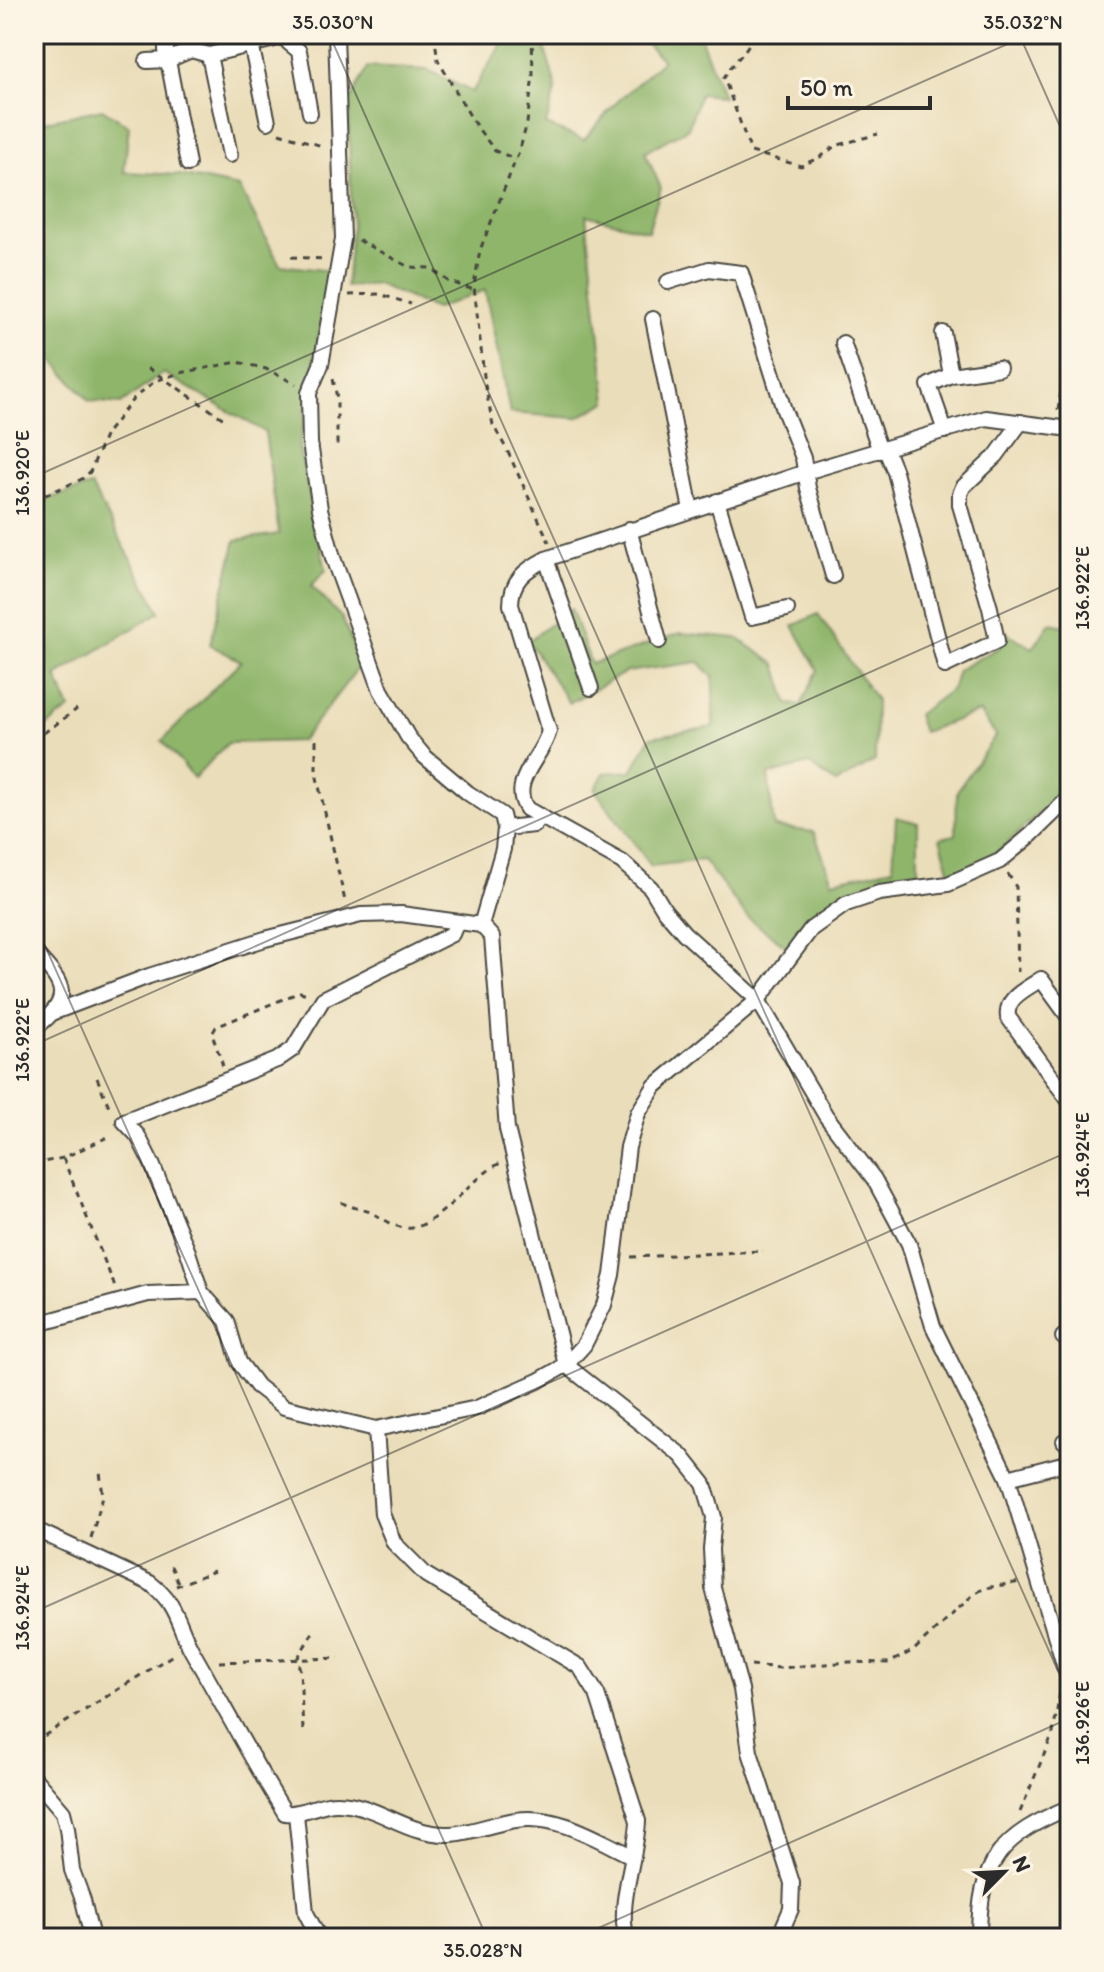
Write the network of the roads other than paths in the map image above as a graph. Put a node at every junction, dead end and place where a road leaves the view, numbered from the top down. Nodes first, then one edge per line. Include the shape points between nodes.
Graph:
1 (166, 34) edge
2 (181, 34) edge
3 (336, 34) edge
4 (290, 35) edge
5 (244, 42) edge
6 (191, 50) junction
7 (209, 55) junction
8 (168, 60) junction
9 (147, 61) dead end
10 (310, 113) dead end
11 (269, 128) road end
12 (230, 155) dead end
13 (188, 164) dead end
14 (668, 282) dead end
15 (653, 319) dead end
16 (943, 333) dead end
17 (843, 343) dead end
18 (999, 368) dead end
19 (951, 375) junction
20 (1021, 422) junction
21 (1063, 428) edge
22 (945, 431) junction
23 (883, 450) junction
24 (806, 472) junction
25 (717, 501) junction
26 (691, 510) junction
27 (629, 529) junction
28 (551, 558) junction
29 (833, 576) dead end
30 (787, 609) dead end
31 (659, 641) dead end
32 (591, 688) dead end
33 (1070, 797) edge
34 (541, 816) junction
35 (505, 828) junction
36 (457, 922) junction
37 (481, 925) junction
38 (34, 952) edge
39 (758, 1000) junction
40 (57, 1011) junction
41 (1070, 1019) edge
42 (34, 1029) edge
43 (1070, 1102) edge
44 (1070, 1168) edge
45 (1070, 1183) edge
46 (201, 1292) junction
47 (34, 1325) edge
48 (566, 1365) junction
49 (376, 1429) junction
50 (1070, 1462) edge
51 (1008, 1478) junction
52 (34, 1529) edge
53 (1067, 1670) edge
54 (34, 1778) edge
55 (1070, 1807) edge
56 (296, 1814) junction
57 (632, 1856) junction
58 (92, 1938) edge
59 (319, 1938) edge
60 (627, 1938) edge
61 (774, 1938) edge
62 (979, 1938) edge

1 - 8 street
2 - 6 street
3 - 35 street via 343,237 321,365 309,393 320,509 381,690 408,737 468,793 502,815
4 - 5 street
4 - 10 street via 289,43 299,51
5 - 7 street
5 - 11 street
6 - 7 street
6 - 8 street
7 - 12 street
8 - 9 street
8 - 13 street
14 - 24 street via 709,269 741,273
15 - 26 street
16 - 19 street
17 - 23 street
18 - 19 street
19 - 22 street via 929,385
20 - 21 street
20 - 22 street via 986,418
20 - 23 street via 960,494 997,641 945,666 895,472
22 - 23 street
23 - 24 street
24 - 25 street
24 - 29 street
25 - 26 street
25 - 30 street via 752,617
26 - 27 street
27 - 28 street
27 - 31 street
28 - 32 street
28 - 34 street via 521,574 511,595 549,731 519,792 527,809
33 - 39 street via 1000,861 948,884 879,893 846,904 811,929
34 - 35 street via 534,825
34 - 39 street via 622,862 651,888 684,933
35 - 37 street
36 - 37 street
36 - 40 street via 361,915 265,939
36 - 46 street via 452,934 323,999 293,1049 277,1060 123,1124 138,1136 152,1164
37 - 48 street via 492,937 507,1129
38 - 40 street via 59,984 62,999
39 - 48 street via 655,1086 638,1113 604,1305 584,1345
39 - 51 street via 826,1116 874,1179 909,1244 933,1326
40 - 42 street
41 - 43 street via 1041,979 1009,1001 1008,1017
44 - 45 street
46 - 47 street via 148,1294
46 - 49 street via 227,1321 239,1362 257,1386 284,1407
48 - 49 street via 477,1408
48 - 61 street via 681,1455 704,1484 714,1517 713,1588 735,1664 750,1752 792,1883 791,1909
49 - 57 street via 382,1514 394,1543 426,1575 580,1667 597,1694 638,1821
50 - 51 street
51 - 53 street
52 - 56 street via 164,1594 243,1744 285,1813
54 - 58 street via 63,1812 72,1870
55 - 62 street via 1036,1821 1000,1851 987,1874
56 - 57 street via 337,1803 369,1810 411,1829 450,1834 519,1819 548,1821
56 - 59 street via 306,1913
57 - 60 street via 623,1927

